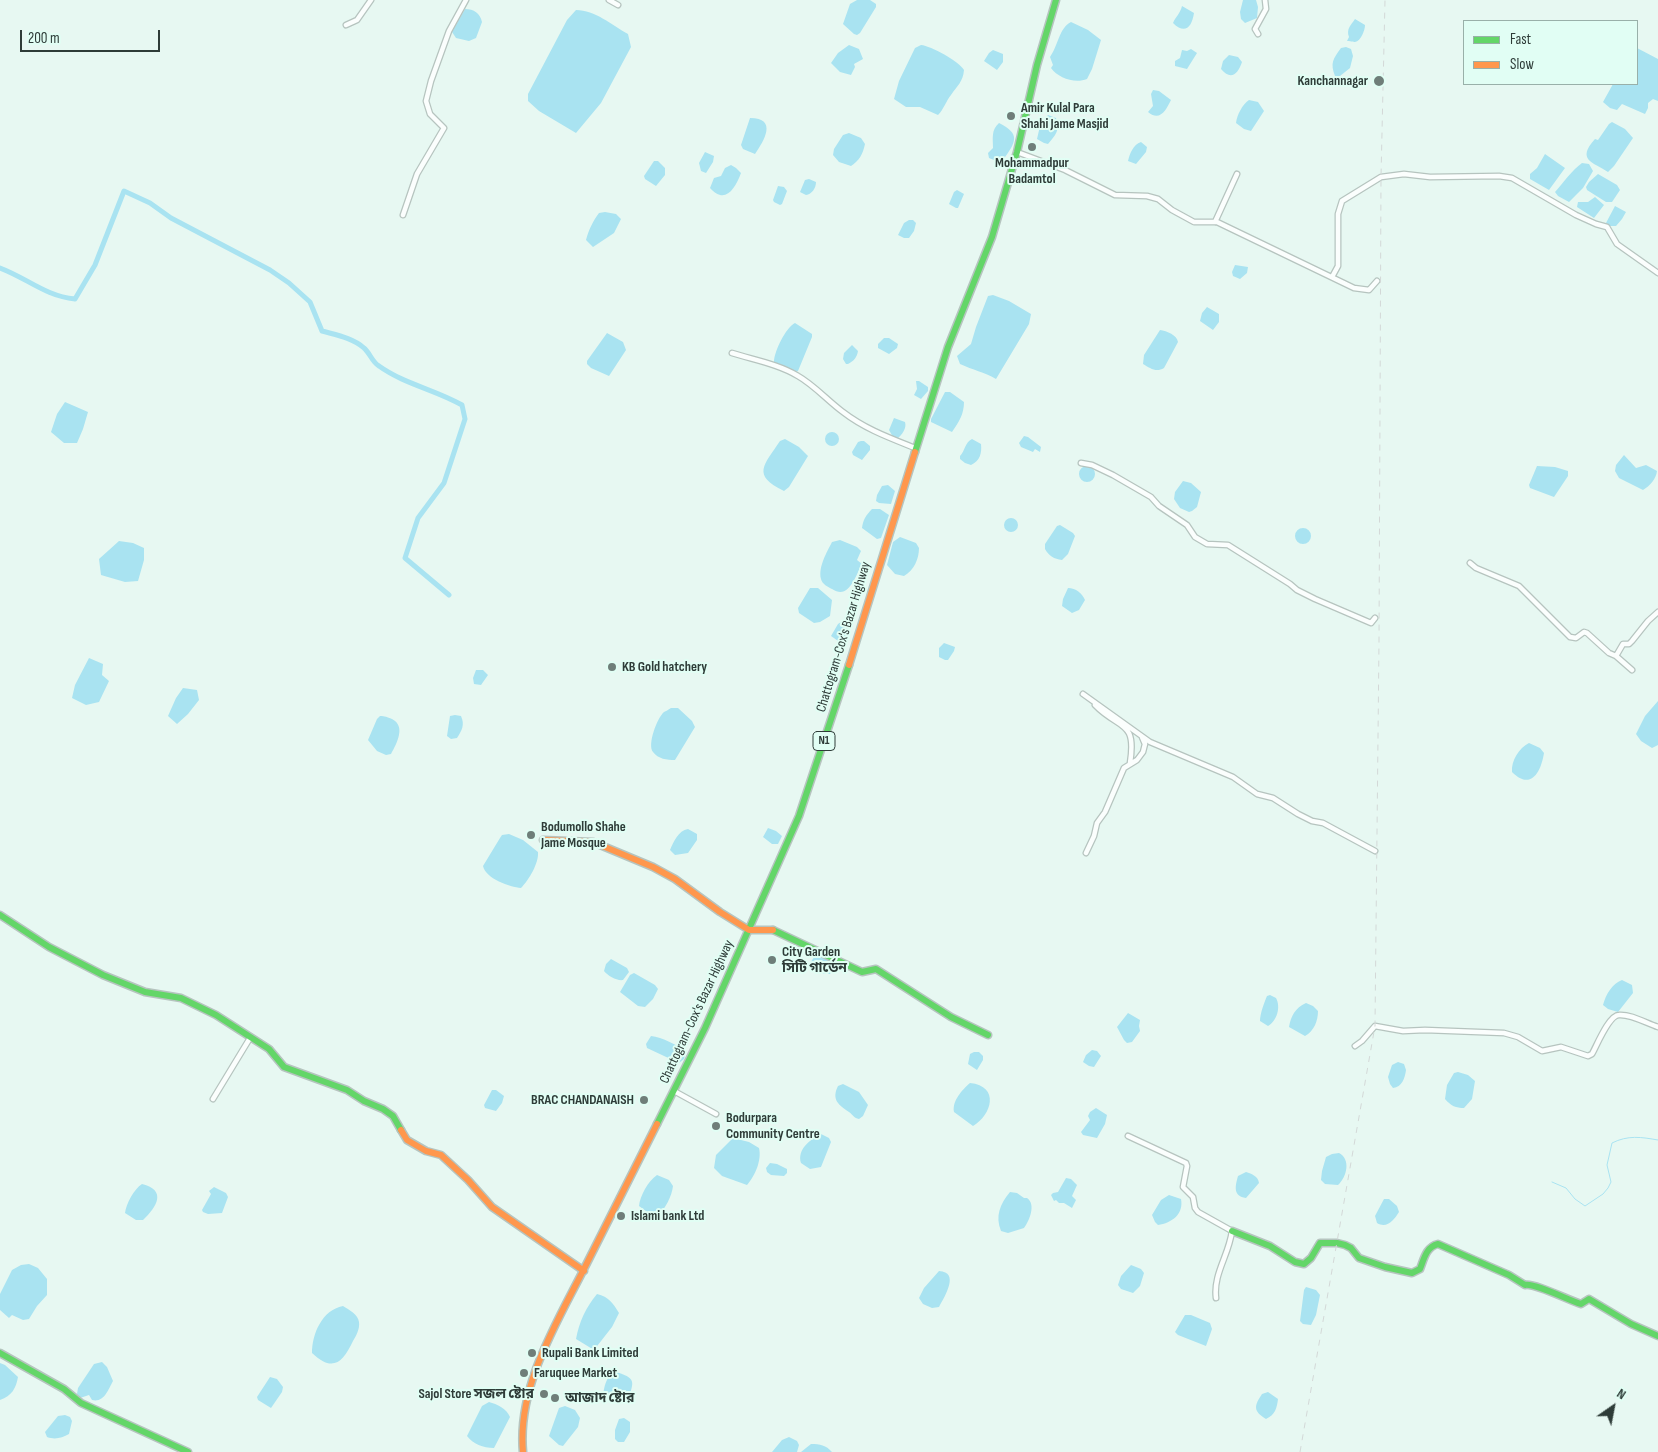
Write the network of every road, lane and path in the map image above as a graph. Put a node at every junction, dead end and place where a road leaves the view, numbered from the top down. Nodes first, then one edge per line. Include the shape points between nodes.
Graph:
1 (371, 0) edge
2 (466, 0) edge
3 (609, 0) edge
4 (1056, 0) edge
5 (1265, 0) edge
6 (618, 5) dead end
7 (346, 25) dead end
8 (1258, 34) dead end
9 (1017, 152) junction
10 (1237, 174) dead end
11 (402, 215) dead end
12 (1215, 222) junction
13 (1658, 273) edge
14 (1332, 277) junction
15 (1377, 281) dead end
16 (732, 353) dead end
17 (916, 448) junction
18 (1081, 463) dead end
19 (1470, 563) dead end
20 (1658, 612) edge
21 (1375, 618) dead end
22 (1616, 656) junction
23 (1632, 670) dead end
24 (1083, 694) dead end
25 (1089, 698) junction
26 (1141, 735) junction
27 (1130, 764) junction
28 (543, 840) dead end
29 (1375, 851) dead end
30 (1086, 853) dead end
31 (0, 915) edge
32 (749, 930) junction
33 (1658, 1027) edge
34 (988, 1035) dead end
35 (250, 1038) junction
36 (1355, 1046) dead end
37 (674, 1091) junction
38 (213, 1099) dead end
39 (716, 1114) dead end
40 (1128, 1136) dead end
41 (1232, 1232) junction
42 (584, 1271) junction
43 (1216, 1298) dead end
44 (1658, 1336) edge
45 (0, 1353) edge
46 (188, 1452) edge
47 (523, 1452) edge

1 - 7 street via 357,20
2 - 11 street via 449,31 426,101 430,114 444,130 417,174
3 - 6 street
4 - 9 main road, Chattogram-Cox's Bazar Highway / N1
5 - 8 street via 1266,9 1255,29
9 - 12 street via 1065,170 1114,195 1147,196 1158,199 1194,222
9 - 17 main road, Chattogram-Cox's Bazar Highway / N1 via 992,237 948,347
10 - 12 street
12 - 14 street
13 - 14 street via 1617,244 1607,227 1576,215 1512,178 1404,174 1381,177 1342,201 1338,214 1338,266
14 - 15 street via 1363,290 1369,290
16 - 17 street via 799,376 864,426
17 - 32 main road, Chattogram-Cox's Bazar Highway / N1 via 799,816
18 - 21 street via 1113,475 1151,497 1206,544 1228,545 1315,600 1371,623
19 - 22 street via 1519,586 1570,637 1587,633 1609,654
20 - 22 street via 1629,644 1623,644
22 - 23 street
24 - 25 street
25 - 26 street
25 - 27 street via 1131,735
26 - 27 street via 1145,744 1143,752
26 - 29 street via 1150,742 1233,777 1257,794 1272,798
27 - 30 street via 1124,768
28 - 32 main road via 593,842 653,867
31 - 35 main road via 49,947 104,975 145,992 181,998 216,1015
32 - 34 main road via 775,930 862,972 876,969 951,1017
32 - 37 main road, Chattogram-Cox's Bazar Highway / N1
33 - 36 street via 1618,1014 1588,1056 1561,1047 1542,1051 1504,1033 1403,1031 1375,1026
35 - 38 street
35 - 42 main road via 269,1049 284,1067 347,1090 393,1116 407,1140 441,1155 492,1207
37 - 39 street
37 - 42 main road, Chattogram-Cox's Bazar Highway / N1
40 - 41 street via 1186,1163 1183,1187 1193,1197 1195,1208
41 - 43 street via 1217,1277
41 - 44 main road via 1270,1246 1294,1262 1304,1264 1312,1260 1320,1243 1337,1243 1351,1248 1359,1258 1370,1263 1412,1273 1420,1269 1429,1247 1438,1244 1509,1275 1524,1285 1542,1288 1581,1304 1589,1299 1630,1324
42 - 47 main road, Chattogram-Cox's Bazar Highway / N1 via 540,1357 527,1401 521,1444
45 - 46 main road via 81,1402

